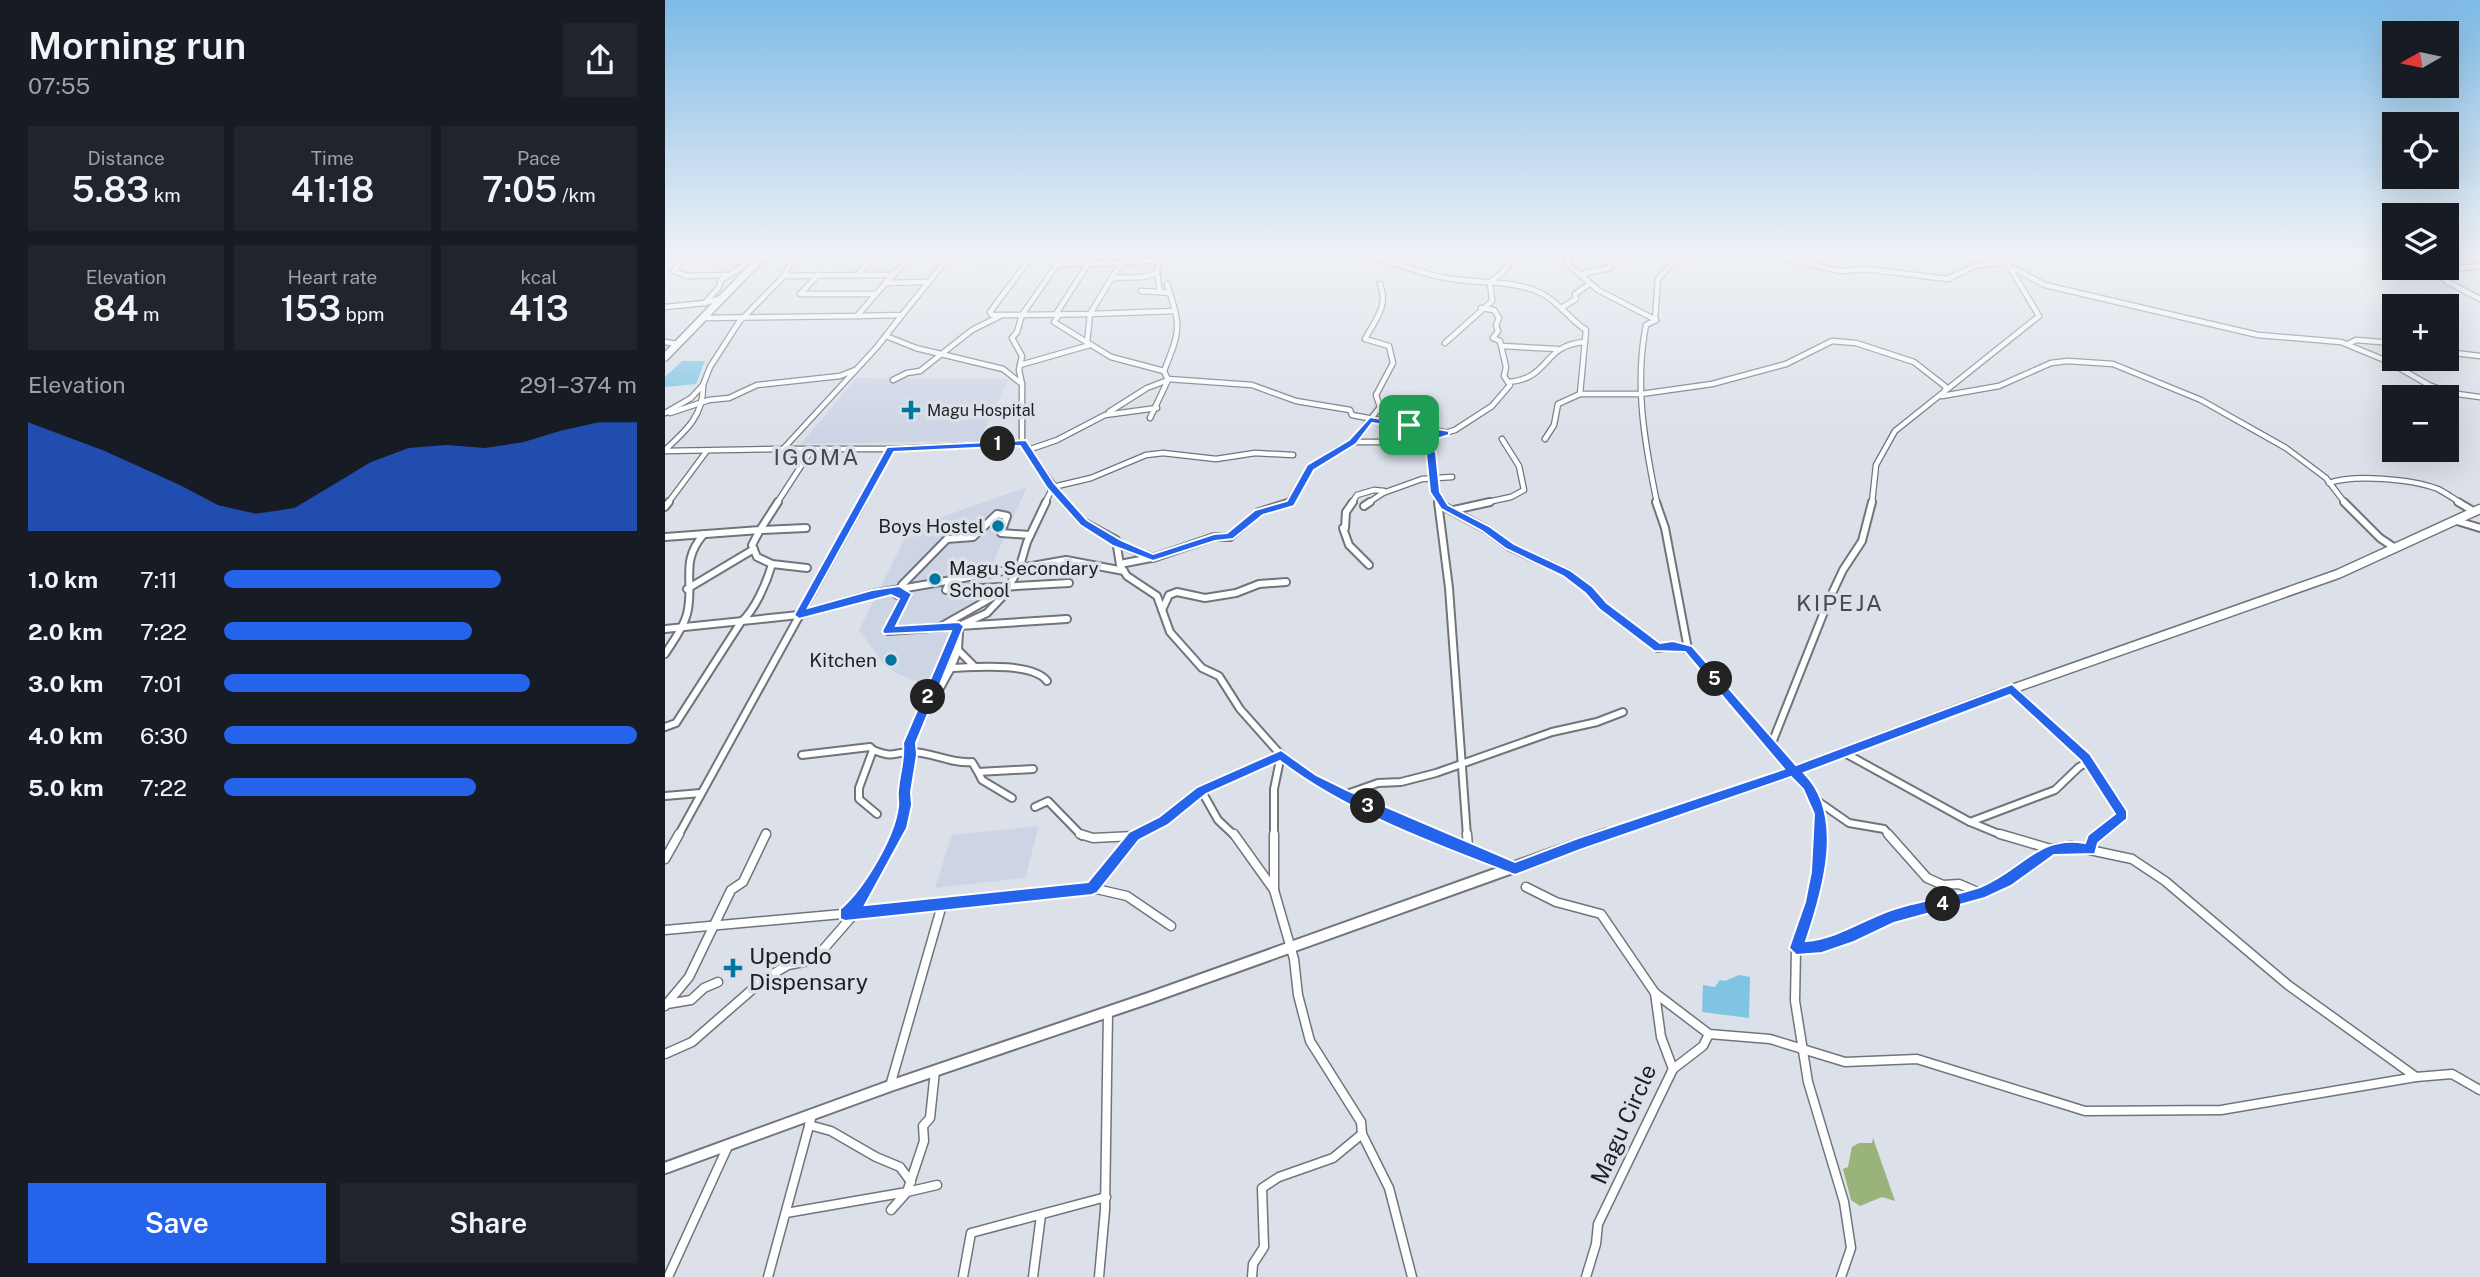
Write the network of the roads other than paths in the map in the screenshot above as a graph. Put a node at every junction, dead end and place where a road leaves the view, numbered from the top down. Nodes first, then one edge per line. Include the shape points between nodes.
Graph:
1 (1175, 312) edge
2 (708, 313) edge
3 (749, 313) edge
4 (860, 313) edge
5 (904, 313) edge
6 (990, 313) edge
7 (1150, 313) edge
8 (1382, 313) edge
9 (1478, 313) edge
10 (1497, 313) edge
11 (1567, 313) edge
12 (1640, 313) edge
13 (1655, 313) edge
14 (2037, 313) edge
15 (2162, 313) edge
16 (1090, 314) junction
17 (902, 315) junction
18 (1002, 315) junction
19 (1022, 315) junction
20 (1041, 315) junction
21 (1058, 315) junction
22 (857, 316) junction
23 (703, 318) junction
24 (744, 318) junction
25 (1655, 319) junction
26 (1054, 322) junction
27 (886, 336) junction
28 (665, 342) edge
29 (1585, 342) junction
30 (1445, 343) dead end
31 (2382, 343) edge
32 (677, 344) junction
33 (1089, 344) junction
34 (2348, 344) junction
35 (1502, 346) junction
36 (1557, 349) junction
37 (2459, 353) edge
38 (942, 354) junction
39 (2480, 356) edge
40 (665, 357) edge
41 (1020, 365) junction
42 (856, 369) junction
43 (1164, 372) junction
44 (893, 380) dead end
45 (1168, 380) junction
46 (1508, 382) junction
47 (1022, 384) junction
48 (703, 385) junction
49 (1580, 394) junction
50 (1641, 394) junction
51 (1944, 394) junction
52 (2480, 397) edge
53 (1938, 398) junction
54 (702, 403) junction
55 (1157, 408) junction
56 (665, 413) edge
57 (1105, 415) junction
58 (1150, 418) dead end
59 (1370, 420) junction
60 (1446, 433) junction
61 (1502, 439) dead end
62 (1545, 439) dead end
63 (1425, 440) junction
64 (1353, 442) junction
65 (1023, 443) junction
66 (783, 449) junction
67 (812, 449) junction
68 (891, 449) junction
69 (665, 450) edge
70 (1028, 450) junction
71 (706, 452) junction
72 (1293, 455) dead end
73 (1433, 477) junction
74 (1453, 477) dead end
75 (2329, 483) junction
76 (1053, 487) junction
77 (1383, 493) junction
78 (1438, 498) junction
79 (666, 503) edge
80 (1364, 506) dead end
81 (1454, 510) junction
82 (2477, 510) edge
83 (2457, 521) junction
84 (806, 528) dead end
85 (2480, 528) edge
86 (760, 530) junction
87 (704, 533) junction
88 (1031, 535) junction
89 (665, 537) edge
90 (1117, 543) junction
91 (2395, 548) junction
92 (754, 549) junction
93 (1153, 558) junction
94 (772, 564) junction
95 (1120, 564) junction
96 (1369, 565) dead end
97 (807, 568) dead end
98 (1019, 569) junction
99 (1124, 571) junction
100 (951, 579) junction
101 (1286, 582) dead end
102 (1069, 583) dead end
103 (1008, 587) junction
104 (687, 589) junction
105 (899, 590) junction
106 (1162, 610) junction
107 (799, 615) junction
108 (1067, 619) dead end
109 (741, 622) junction
110 (959, 626) junction
111 (682, 628) junction
112 (938, 628) junction
113 (665, 629) edge
114 (1688, 649) junction
115 (958, 650) junction
116 (665, 653) edge
117 (974, 666) junction
118 (951, 668) junction
119 (1047, 681) dead end
120 (2012, 689) junction
121 (930, 691) junction
122 (1623, 712) dead end
123 (665, 727) edge
124 (1772, 743) junction
125 (873, 750) junction
126 (1843, 751) junction
127 (910, 752) junction
128 (802, 755) dead end
129 (1281, 755) junction
130 (2088, 762) junction
131 (1461, 764) junction
132 (1033, 768) dead end
133 (1794, 771) junction
134 (978, 772) junction
135 (1201, 790) junction
136 (701, 793) junction
137 (1344, 795) junction
138 (665, 796) edge
139 (1011, 797) dead end
140 (1814, 799) junction
141 (1035, 807) dead end
142 (877, 814) dead end
143 (1970, 822) junction
144 (766, 833) dead end
145 (1134, 836) junction
146 (1468, 848) junction
147 (2051, 849) junction
148 (2090, 849) junction
149 (665, 859) edge
150 (1515, 869) junction
151 (1526, 887) dead end
152 (1092, 888) junction
153 (1274, 890) junction
154 (1980, 893) junction
155 (942, 905) junction
156 (855, 913) junction
157 (845, 914) junction
158 (712, 926) junction
159 (1171, 926) dead end
160 (665, 930) edge
161 (1796, 948) junction
162 (1289, 949) junction
163 (718, 982) dead end
164 (1655, 993) junction
165 (665, 1005) edge
166 (1108, 1012) junction
167 (1709, 1034) junction
168 (1803, 1047) junction
169 (665, 1054) edge
170 (1673, 1069) junction
171 (935, 1071) junction
172 (2416, 1077) junction
173 (890, 1086) junction
174 (2480, 1090) edge
175 (811, 1120) junction
176 (1362, 1134) junction
177 (728, 1146) junction
178 (665, 1168) edge
179 (937, 1185) dead end
180 (909, 1187) junction
181 (1106, 1196) junction
182 (891, 1210) dead end
183 (786, 1213) junction
184 (1041, 1215) junction
185 (668, 1277) edge
186 (768, 1277) edge
187 (963, 1277) edge
188 (1033, 1277) edge
189 (1099, 1277) edge
190 (1252, 1277) edge
191 (1412, 1277) edge
192 (1586, 1277) edge
193 (1841, 1277) edge

1 - 43 street via 1179,333
2 - 23 highway
3 - 24 street
4 - 22 street
5 - 17 street
6 - 18 street
7 - 16 street
8 - 59 street via 1365,339 1389,346 1394,359 1376,395 1380,407
9 - 30 street
10 - 35 street via 1498,331 1493,338
11 - 29 street via 1586,330
12 - 25 street
13 - 25 street
14 - 51 street via 2039,316
15 - 34 street via 2258,335
16 - 21 street
16 - 33 street
17 - 22 street
17 - 27 street
18 - 19 street
18 - 38 street via 972,330
19 - 20 street
19 - 41 street via 1011,338 1022,356
20 - 21 street
20 - 26 street
21 - 26 street
22 - 24 street
23 - 24 street
23 - 32 highway
24 - 48 street via 717,353
25 - 50 street via 1644,335
26 - 33 street
27 - 38 street
27 - 42 street
28 - 32 street
29 - 36 street
29 - 49 street
31 - 34 street via 2356,340
32 - 40 highway
33 - 41 street
33 - 43 street via 1121,360
34 - 52 street via 2451,393
35 - 36 street
35 - 46 street
36 - 46 street via 1536,374
37 - 39 street
38 - 44 street via 920,371
38 - 47 street via 1003,369
41 - 47 street
42 - 54 street via 840,376 757,385 730,398
42 - 66 street
43 - 45 street
45 - 55 street
45 - 57 street
45 - 59 street via 1252,385 1296,401 1350,410 1352,415
46 - 60 street via 1509,390 1492,406
47 - 65 street
48 - 54 street
48 - 56 street
49 - 50 street
49 - 62 street via 1558,404 1554,425
50 - 51 street via 1752,374 1791,363 1832,341 1856,343 1914,362 1946,387
50 - 114 street via 1644,438
51 - 53 street
53 - 75 street via 1999,386 2051,363 2113,364 2222,411 2286,448
53 - 124 street via 1895,431 1876,466 1862,541 1828,602
54 - 56 street
54 - 69 street via 698,420
55 - 57 street
55 - 58 street
57 - 70 street
59 - 60 street
59 - 64 street
60 - 63 street
61 - 81 street via 1519,466 1524,490
63 - 64 street
63 - 73 street
64 - 93 street via 1311,468 1290,503 1259,512 1230,537 1214,537
65 - 68 street
65 - 70 street
66 - 67 street
66 - 71 street
67 - 68 street
67 - 86 street
68 - 107 street
69 - 71 street
70 - 76 street
71 - 79 street
72 - 76 street via 1255,453 1216,459 1146,454 1091,478
73 - 74 street
73 - 77 street
73 - 78 street
75 - 82 street via 2370,480 2426,486
75 - 91 street via 2338,497
76 - 88 street
76 - 90 street via 1083,522
77 - 80 street
77 - 96 street via 1374,490 1357,495 1346,512 1349,545
78 - 81 street
78 - 131 street
81 - 114 street via 1510,547 1567,573 1658,648
82 - 83 main road
83 - 85 street
83 - 91 main road
84 - 86 street
86 - 87 street
86 - 92 street
87 - 89 street
87 - 104 street via 689,554
88 - 98 street
88 - 105 street via 1001,533 1007,516 997,514 973,537 947,539
90 - 93 street
90 - 95 street
91 - 120 main road via 2338,574
92 - 94 street via 757,557
92 - 104 street
93 - 95 street
94 - 97 street
94 - 109 street
95 - 99 street
98 - 99 street via 1066,560
98 - 100 street
98 - 103 street
99 - 106 street via 1157,596
100 - 103 street via 946,590
100 - 105 street
101 - 106 street via 1205,598 1177,592 1169,595
102 - 103 street
103 - 110 street via 987,613
103 - 112 street
104 - 111 street via 688,610
105 - 107 street
105 - 112 street via 897,595 907,594 888,631
106 - 129 street via 1170,632 1202,668 1219,676 1240,709
107 - 109 street
107 - 136 street
108 - 110 street
109 - 111 street
109 - 123 street via 675,723
110 - 112 street
110 - 115 street
110 - 121 street
111 - 113 street
111 - 116 street
114 - 124 street
115 - 117 street
115 - 118 street
117 - 118 street
117 - 119 street via 1030,670
118 - 121 street via 940,688
120 - 126 main road
120 - 130 street
121 - 127 street via 909,743
122 - 131 street
124 - 133 street
125 - 127 street via 891,757
125 - 128 street via 863,747
125 - 142 street via 859,799
126 - 133 main road
126 - 143 street
127 - 134 street via 972,762
127 - 157 street via 900,828 860,902
129 - 135 street
129 - 137 street
129 - 153 street via 1274,789
130 - 143 street via 2055,789
130 - 148 street via 2123,815 2093,840
131 - 137 street
131 - 146 street
132 - 134 street
133 - 140 street
133 - 150 main road
134 - 139 street via 982,780
135 - 145 street via 1164,821
135 - 153 street via 1218,820 1231,830
136 - 138 street
136 - 149 street
137 - 146 street
140 - 154 street via 1849,823 1884,829 1927,878
140 - 161 street via 1821,814 1818,872
141 - 145 street via 1048,801 1083,837
143 - 147 street
144 - 158 street via 743,883 731,890
145 - 152 street
146 - 150 street
147 - 148 street
147 - 154 street
148 - 172 street via 2132,859 2165,881 2288,985
150 - 162 main road
151 - 164 street, Magu Circle via 1556,902 1601,914
152 - 155 street
152 - 159 street via 1124,893
153 - 162 street
154 - 161 street via 1892,916 1822,946
155 - 156 street
155 - 173 street
156 - 157 street
156 - 169 street via 814,960 787,965 763,980 692,1042
157 - 158 street
158 - 160 street
158 - 165 street via 689,977
161 - 168 street via 1795,1000
162 - 166 main road
162 - 176 street via 1310,1041 1361,1122
163 - 165 street via 691,1000
164 - 167 street
164 - 170 street, Magu Circle via 1661,1037
166 - 171 main road
166 - 181 street
167 - 168 street
167 - 170 street via 1703,1046
168 - 172 street via 1845,1062 1917,1059 2084,1111 2221,1110
168 - 193 street via 1808,1082 1844,1202 1851,1248
170 - 192 street, Magu Circle via 1598,1224
171 - 173 main road
171 - 180 street via 930,1118 923,1126 924,1141
172 - 174 street via 2452,1074
173 - 175 main road
175 - 177 main road
175 - 180 street via 853,1141 856,1148 900,1167
175 - 183 street
176 - 190 street via 1331,1159 1274,1177 1262,1188 1264,1247 1253,1264
176 - 191 street via 1389,1188
177 - 178 main road
177 - 185 street
179 - 180 street
180 - 182 street
180 - 183 street
181 - 184 street
181 - 189 street
183 - 186 street
184 - 187 street via 971,1233
184 - 188 street

